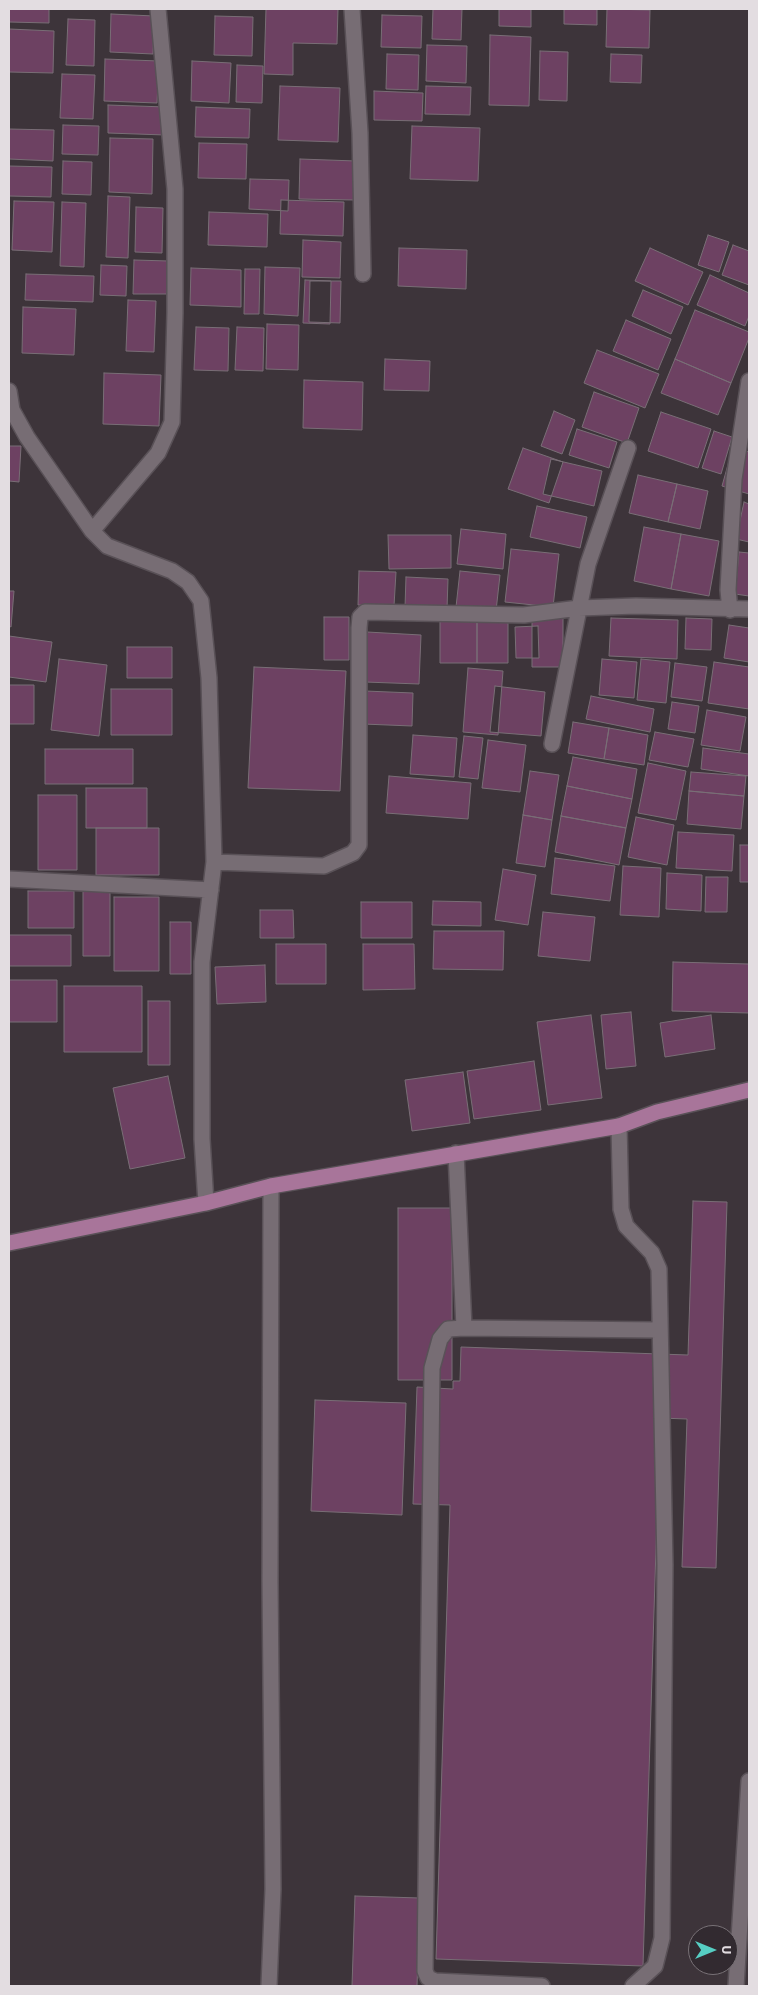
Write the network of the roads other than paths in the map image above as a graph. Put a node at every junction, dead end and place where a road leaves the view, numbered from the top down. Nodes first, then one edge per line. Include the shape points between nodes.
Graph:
1 (158, 9) edge
2 (352, 9) edge
3 (363, 274) dead end
4 (749, 381) edge
5 (9, 391) edge
6 (628, 448) dead end
7 (92, 531) junction
8 (579, 608) junction
9 (749, 609) edge
10 (730, 610) junction
11 (552, 744) dead end
12 (214, 862) junction
13 (9, 879) edge
14 (211, 890) junction
15 (749, 1090) edge
16 (619, 1126) junction
17 (456, 1153) junction
18 (271, 1186) junction
19 (206, 1203) junction
20 (9, 1243) edge
21 (464, 1328) junction
22 (659, 1330) junction
23 (749, 1781) edge
24 (269, 1986) edge
25 (542, 1986) edge
26 (633, 1986) edge
27 (736, 1986) edge

1 - 7 street via 174,188 172,422 158,453
2 - 3 street via 360,133
4 - 10 street via 734,479 728,590
5 - 7 street via 12,410 27,437
6 - 8 street via 588,564
7 - 12 street via 107,546 172,571 188,582 201,601 209,678
8 - 10 street via 636,606
8 - 11 street
8 - 12 street via 524,615 365,612 360,617 358,628 358,845 353,853 324,866
9 - 10 street
12 - 14 street
13 - 14 street
14 - 19 street via 202,962 202,1140
15 - 16 main road via 657,1112
16 - 17 main road
16 - 22 street via 620,1209 626,1226 652,1253 659,1269
17 - 18 main road
17 - 21 street
18 - 19 main road
18 - 24 street via 273,1889
19 - 20 main road
21 - 22 street
21 - 25 street via 448,1329 440,1339 432,1368 424,1971 435,1981
22 - 26 street via 665,1565 662,1938 655,1966
23 - 27 street

